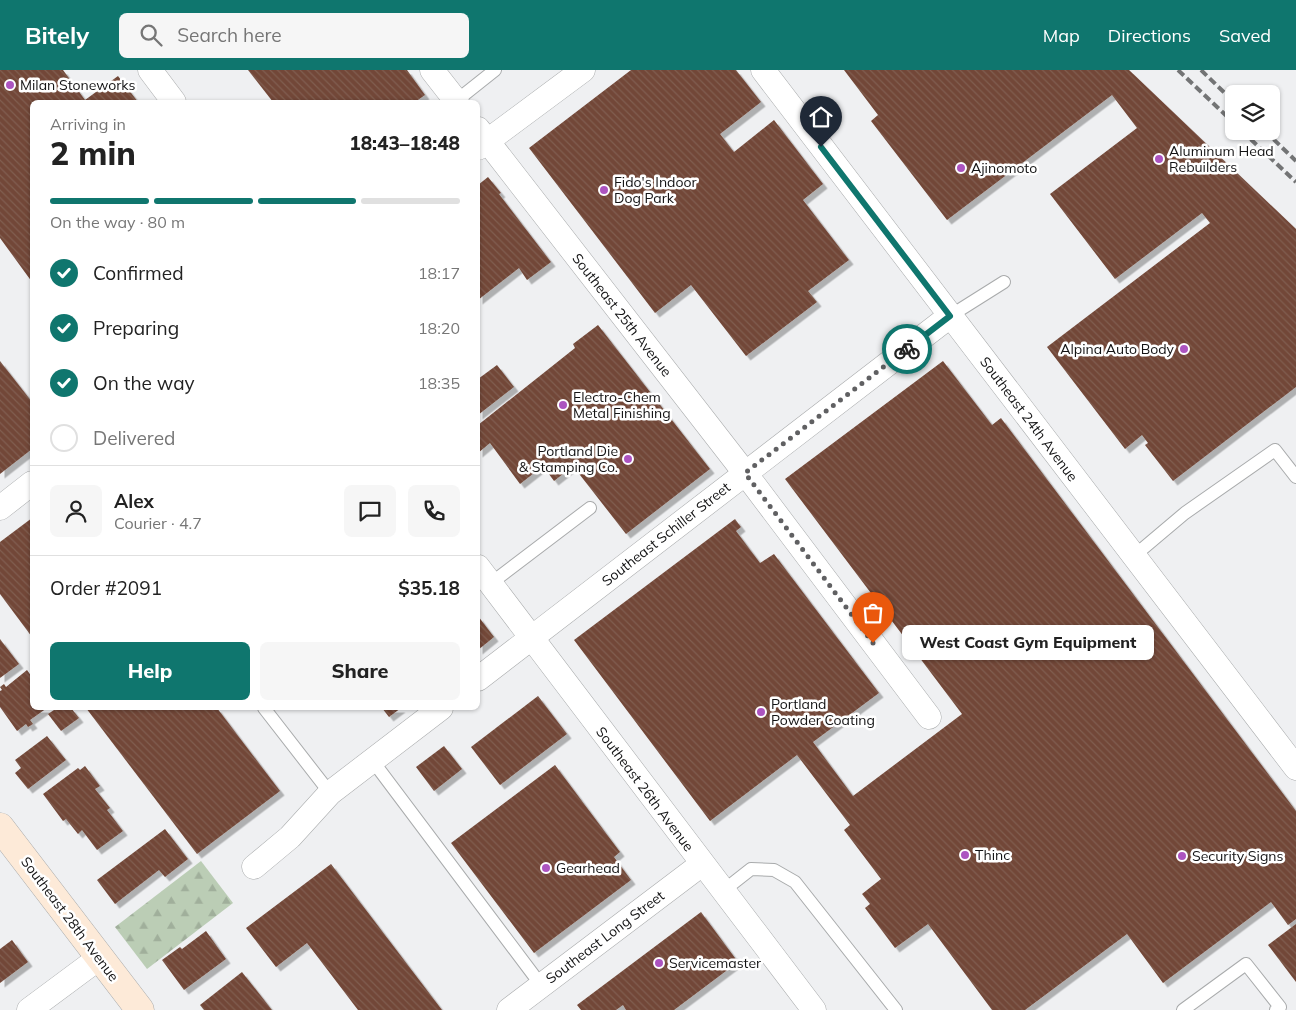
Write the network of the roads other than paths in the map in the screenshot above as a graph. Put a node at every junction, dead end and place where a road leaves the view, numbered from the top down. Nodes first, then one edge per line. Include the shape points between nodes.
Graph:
1 (150, 70) edge
2 (432, 70) edge
3 (495, 70) edge
4 (583, 70) edge
5 (763, 70) edge
6 (172, 100) edge
7 (454, 100) edge
8 (458, 100) edge
9 (481, 140) edge
10 (1004, 282) dead end
11 (950, 316) junction
12 (745, 473) junction
13 (1296, 478) edge
14 (30, 485) edge
15 (0, 508) edge
16 (590, 508) dead end
17 (1134, 556) junction
18 (484, 576) edge
19 (531, 638) junction
20 (480, 677) edge
21 (266, 710) edge
22 (438, 710) edge
23 (929, 717) dead end
24 (372, 760) junction
25 (1296, 768) edge
26 (330, 793) junction
27 (2, 834) edge
28 (702, 864) junction
29 (254, 867) dead end
30 (723, 892) junction
31 (100, 958) junction
32 (541, 985) junction
33 (29, 1010) edge
34 (140, 1010) edge
35 (508, 1010) edge
36 (814, 1010) edge
37 (896, 1010) edge
38 (1183, 1010) edge
39 (1276, 1010) edge

1 - 6 street
2 - 7 street
3 - 8 lane
4 - 9 street
5 - 11 street, Southeast 24th Avenue
9 - 12 street, Southeast 25th Avenue
10 - 11 lane
11 - 12 street, Southeast Schiller Street
11 - 17 street, Southeast 24th Avenue
12 - 19 street, Southeast Schiller Street
12 - 23 street, Southeast 25th Avenue
13 - 17 lane via 1274,450 1185,513
14 - 15 street
16 - 18 lane
17 - 25 street, Southeast 24th Avenue
18 - 19 street, Southeast 26th Avenue
19 - 20 street, Southeast Schiller Street
19 - 28 street, Southeast 26th Avenue
21 - 26 lane
22 - 24 street
24 - 26 street
24 - 32 lane
26 - 29 street via 290,837
27 - 31 street, Southeast 28th Avenue
28 - 30 street, Southeast 26th Avenue
28 - 32 street, Southeast Long Street
30 - 36 street, Southeast 26th Avenue
30 - 37 lane via 751,869 774,870 795,882
31 - 33 street
31 - 34 street, Southeast 28th Avenue
32 - 35 street, Southeast Long Street
38 - 39 lane via 1246,964 1280,1007

